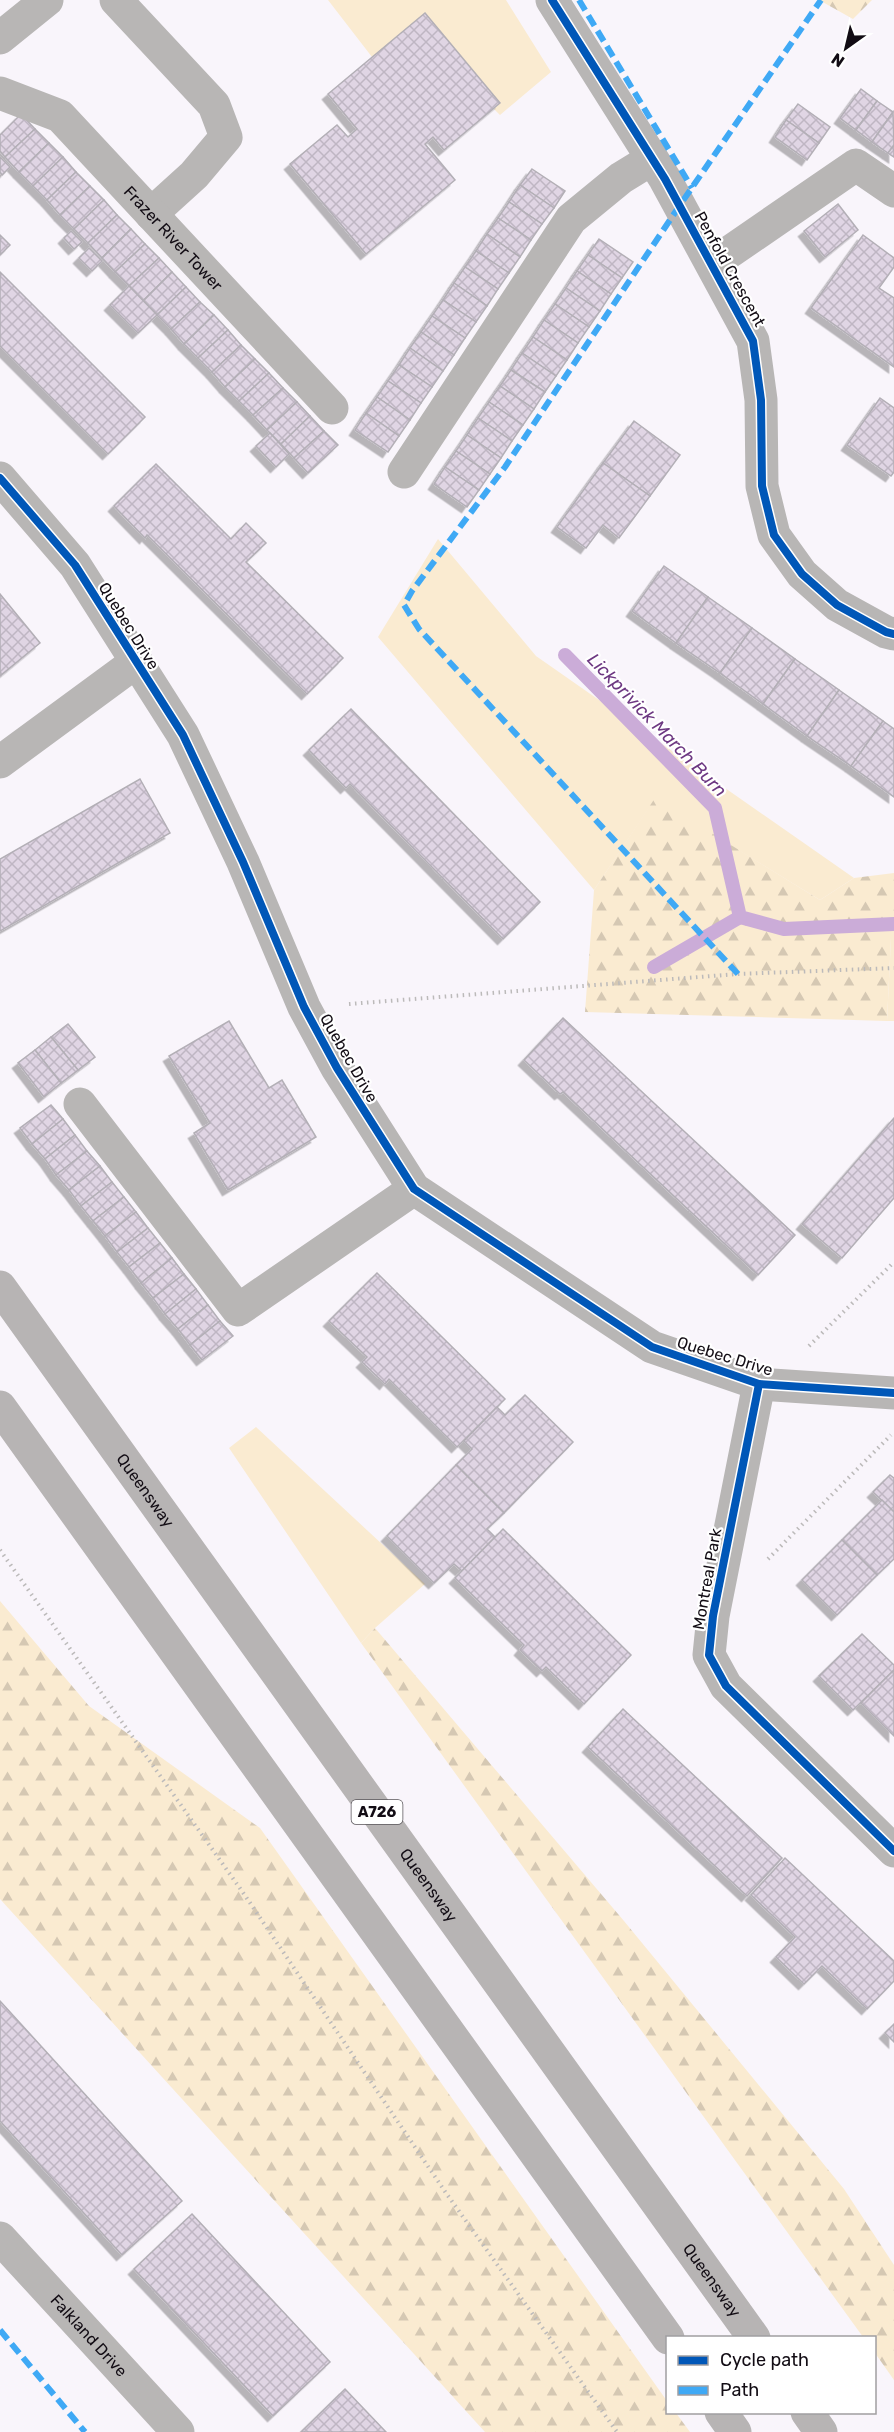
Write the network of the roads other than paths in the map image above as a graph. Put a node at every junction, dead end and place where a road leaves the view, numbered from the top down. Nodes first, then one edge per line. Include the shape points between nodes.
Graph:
1 (47, 0) edge
2 (116, 0) edge
3 (552, 0) edge
4 (0, 39) edge
5 (0, 93) edge
6 (652, 159) junction
7 (894, 191) edge
8 (151, 214) junction
9 (712, 264) junction
10 (332, 408) dead end
11 (404, 472) dead end
12 (0, 478) edge
13 (894, 634) edge
14 (136, 662) junction
15 (0, 762) edge
16 (81, 1104) dead end
17 (414, 1189) junction
18 (0, 1287) edge
19 (764, 1384) junction
20 (894, 1393) edge
21 (0, 1407) edge
22 (894, 1851) edge
23 (6, 2258) edge
24 (667, 2336) edge
25 (752, 2336) edge
26 (722, 2414) edge
27 (808, 2414) edge
28 (178, 2432) edge
29 (735, 2432) edge
30 (821, 2432) edge

1 - 4 street
2 - 8 street via 214,105 226,136 194,175
3 - 6 street, Penfold Crescent
5 - 8 street, Frazer River Tower via 60,116
6 - 9 street, Penfold Crescent
6 - 11 street via 621,178 571,219
7 - 9 street via 856,165
8 - 10 street, Frazer River Tower
9 - 13 street, Penfold Crescent via 753,341 761,400 762,486 774,535 802,574 837,605
12 - 14 street, Quebec Drive via 75,565
14 - 15 street
14 - 17 street, Quebec Drive via 183,735 243,862 304,1007 337,1068
16 - 17 street via 238,1310
17 - 19 street, Quebec Drive via 652,1347
18 - 25 highway, Queensway / A726
19 - 20 street, Quebec Drive
19 - 22 street, Montreal Park via 713,1616 709,1655 726,1686
21 - 24 highway
23 - 28 street, Falkland Drive
26 - 29 highway
27 - 30 highway

